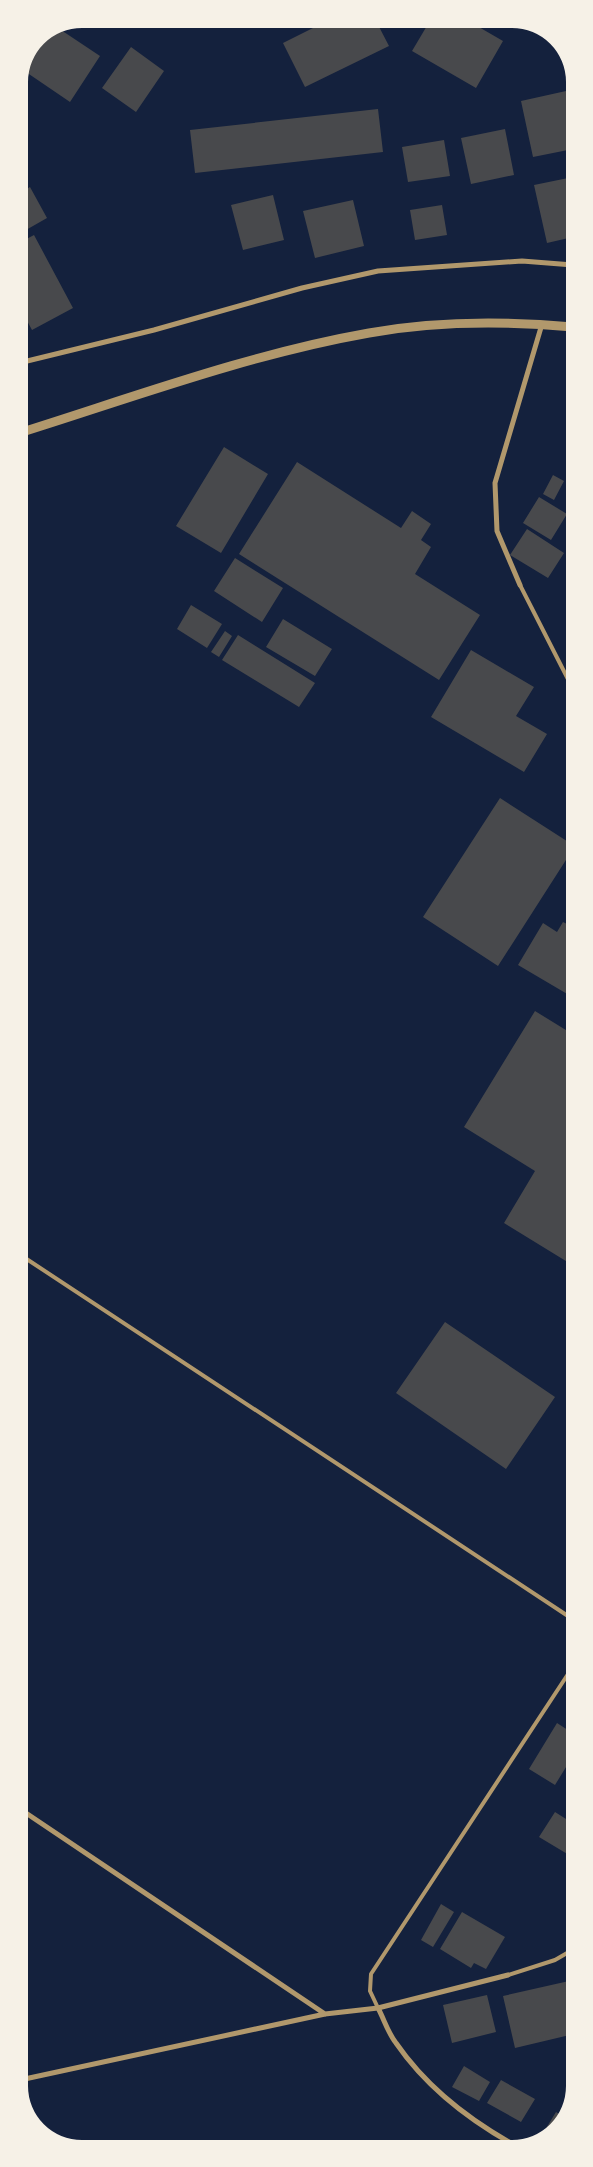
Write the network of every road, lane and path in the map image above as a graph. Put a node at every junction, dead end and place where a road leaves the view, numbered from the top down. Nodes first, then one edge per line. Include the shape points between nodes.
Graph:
1 (566, 265) edge
2 (542, 324) junction
3 (566, 326) edge
4 (27, 362) edge
5 (27, 430) edge
6 (520, 586) joint
7 (566, 675) edge
8 (27, 1259) edge
9 (566, 1615) edge
10 (566, 1677) edge
11 (27, 1814) edge
12 (566, 1954) edge
13 (508, 1975) joint
14 (378, 2008) junction
15 (325, 2014) junction
16 (27, 2078) edge
17 (504, 2140) edge

1 - 4 street via 522,261 378,271 302,288
2 - 3 street
2 - 5 street via 456,324 371,332 292,348
2 - 6 street via 495,483 497,531
6 - 7 lane
8 - 9 lane
10 - 14 lane via 371,1974 370,1991
11 - 15 street
12 - 13 lane
13 - 14 street
14 - 15 street
14 - 17 street via 395,2042 438,2093 485,2130
15 - 16 street

